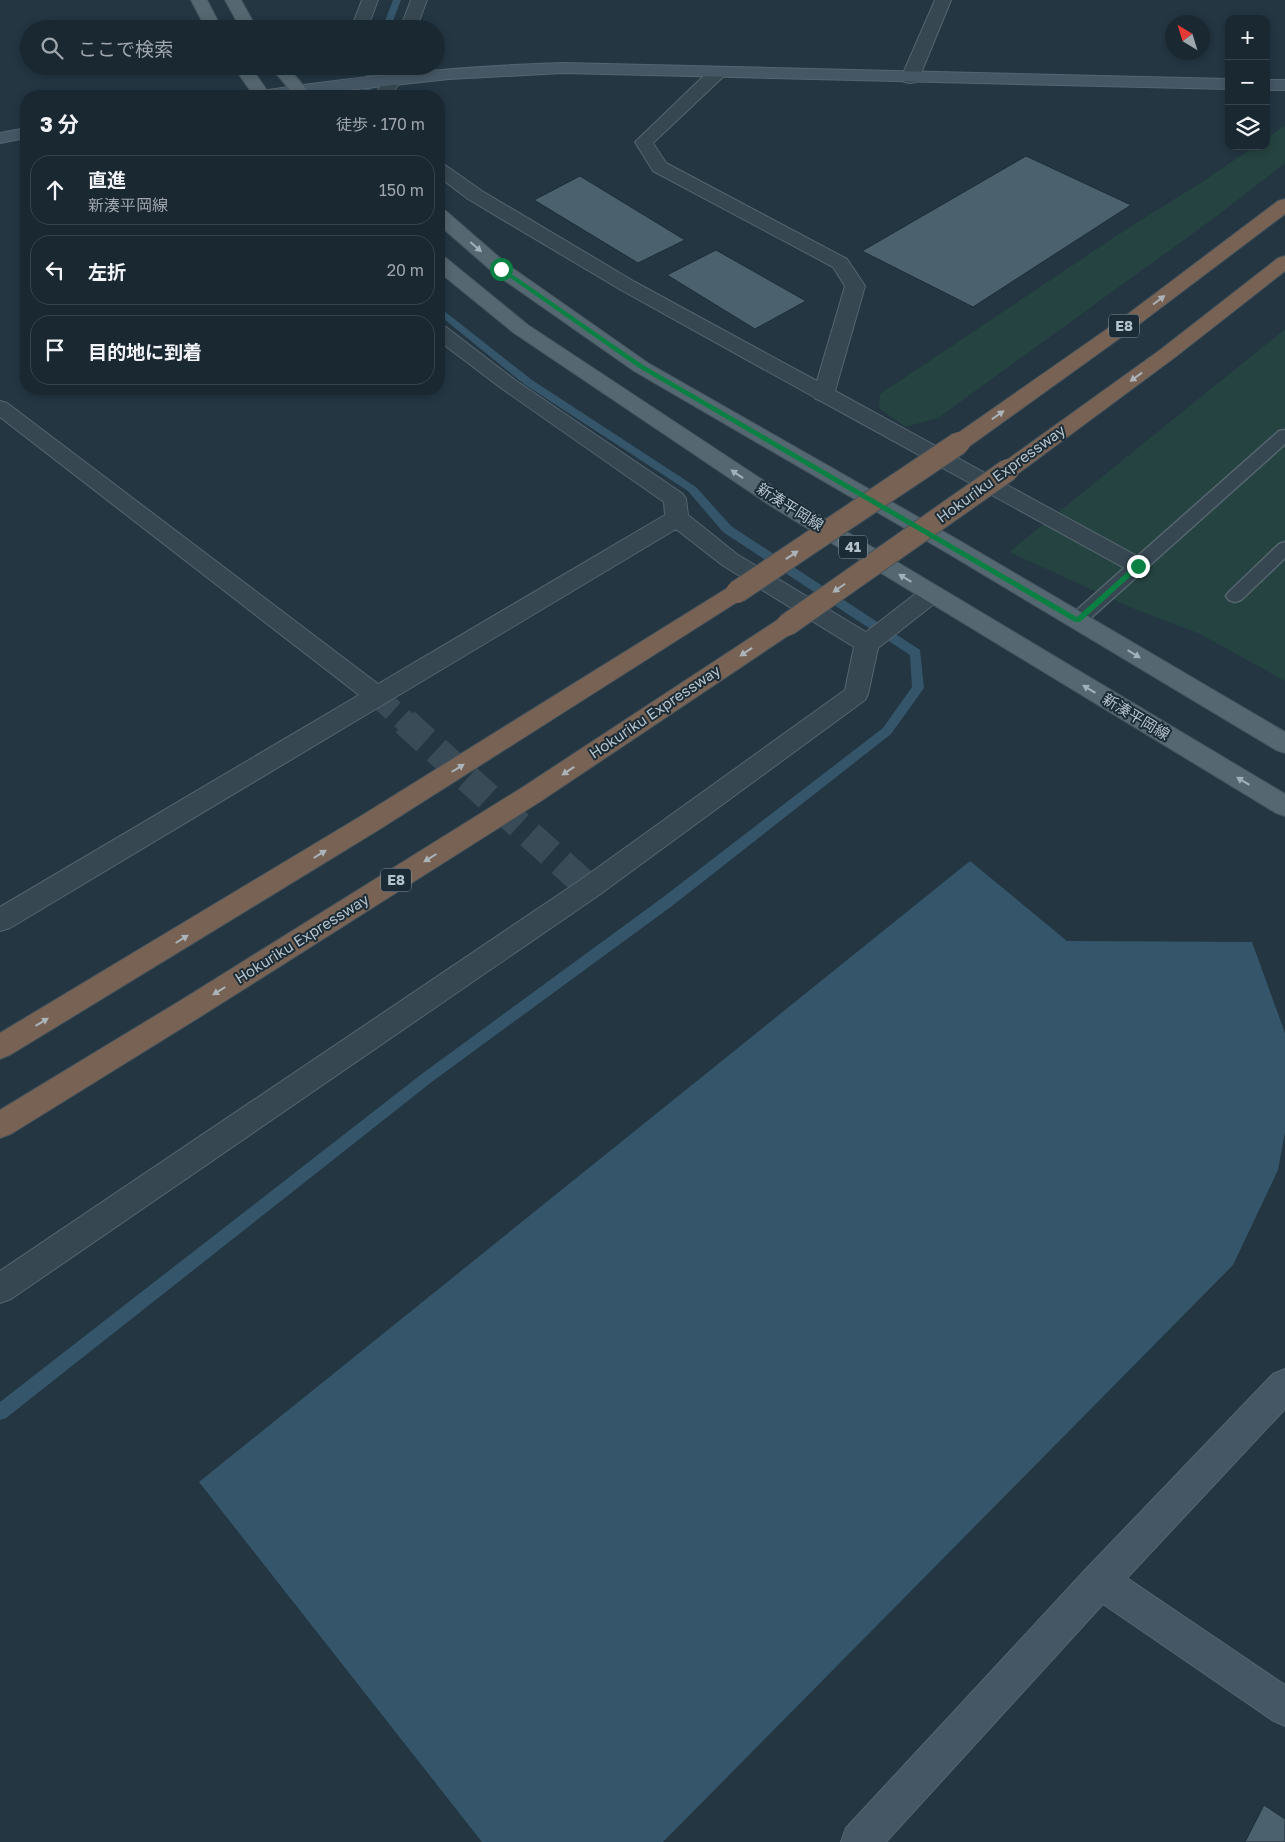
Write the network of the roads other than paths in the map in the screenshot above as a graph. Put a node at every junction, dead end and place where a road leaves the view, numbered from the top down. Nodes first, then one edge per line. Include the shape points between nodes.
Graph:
1 (199, 0) edge
2 (233, 0) edge
3 (370, 0) edge
4 (419, 0) edge
5 (943, 0) edge
6 (209, 20) edge
7 (244, 20) edge
8 (362, 20) edge
9 (411, 20) edge
10 (445, 70) edge
11 (718, 72) junction
12 (247, 75) edge
13 (286, 75) edge
14 (382, 75) edge
15 (393, 75) edge
16 (910, 78) junction
17 (1225, 84) edge
18 (1270, 85) edge
19 (1285, 85) edge
20 (258, 90) edge
21 (298, 90) edge
22 (314, 90) edge
23 (385, 90) edge
24 (20, 134) edge
25 (0, 138) edge
26 (445, 173) edge
27 (1285, 205) edge
28 (445, 220) edge
29 (1285, 262) edge
30 (445, 267) edge
31 (1285, 277) edge
32 (445, 336) edge
33 (1167, 354) junction
34 (823, 395) junction
35 (0, 407) edge
36 (1285, 435) edge
37 (677, 518) junction
38 (1285, 548) edge
39 (1138, 566) junction
40 (931, 594) junction
41 (1235, 596) dead end
42 (1077, 620) junction
43 (867, 644) junction
44 (377, 696) junction
45 (1285, 744) edge
46 (1285, 806) edge
47 (0, 920) edge
48 (0, 1047) edge
49 (0, 1125) edge
50 (0, 1289) edge
51 (1285, 1385) edge
52 (1100, 1581) junction
53 (1285, 1707) edge
54 (860, 1842) edge

1 - 6 main road
2 - 7 main road
3 - 8 street
4 - 9 street
5 - 16 street
10 - 11 street via 553,68
11 - 16 street
11 - 34 street via 644,142 659,167 840,263 855,286
12 - 20 main road
13 - 21 main road
14 - 22 street
15 - 23 street
16 - 17 street
18 - 19 street
24 - 25 street
26 - 34 street via 475,195 628,286
48 -> 27 highway, E8, bridge via 483,754 737,592 959,443 1127,324
28 -> 42 main road via 501,269 641,367
29 - 33 highway, Hokuriku Expressway / E8
40 -> 30 main road, 新湊平岡線 / 41 via 782,503 616,393 521,329
31 - 33 highway via 1234,316
32 - 37 street via 508,384 676,499
33 -> 49 highway, Hokuriku Expressway / E8, bridge via 787,625 532,794
34 - 39 street
35 - 44 street
36 - 39 lane
37 - 43 street via 730,560
37 - 44 street
38 - 41 lane
39 - 42 lane
40 - 43 street
46 -> 40 main road, 新湊平岡線 / 41
42 -> 45 main road
43 - 50 street via 856,694 590,888
44 - 47 street
51 - 52 street
52 - 53 street
52 - 54 street

